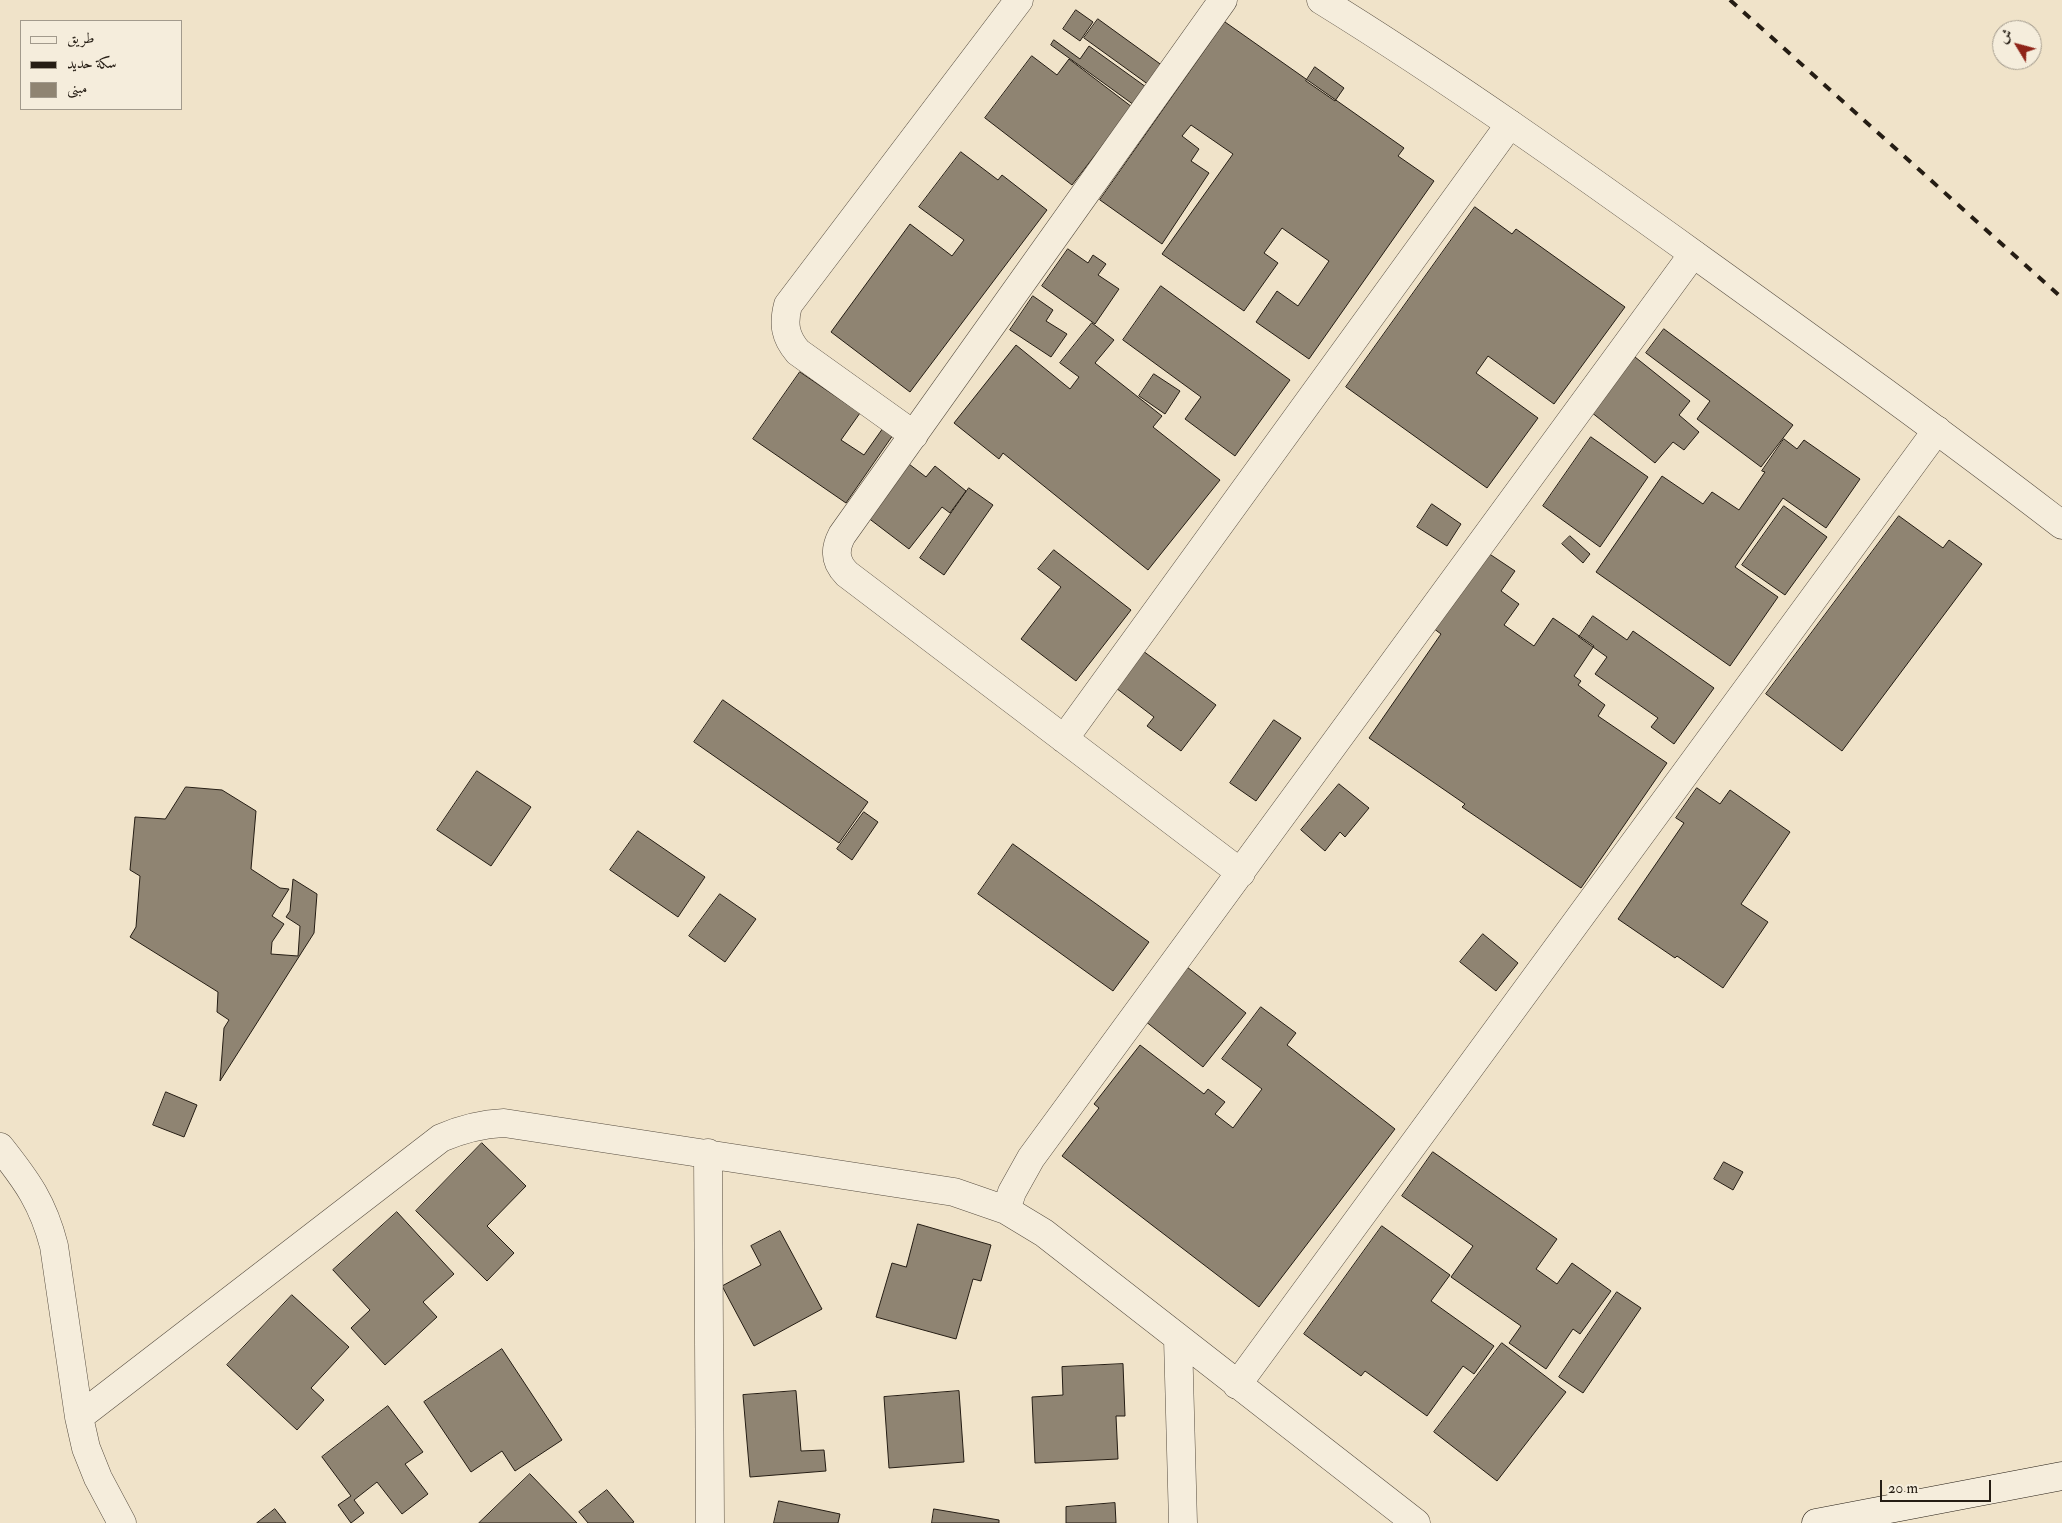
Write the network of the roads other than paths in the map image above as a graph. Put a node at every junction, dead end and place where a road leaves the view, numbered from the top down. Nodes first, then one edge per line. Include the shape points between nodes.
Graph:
1 (1019, 0) edge
2 (1223, 0) edge
3 (1321, 0) edge
4 (1510, 124) junction
5 (1693, 254) junction
6 (1938, 430) junction
7 (914, 436) junction
8 (2062, 525) edge
9 (1064, 739) junction
10 (1242, 873) junction
11 (0, 1147) edge
12 (708, 1153) junction
13 (1006, 1210) junction
14 (1178, 1339) junction
15 (1237, 1385) junction
16 (78, 1417) junction
17 (2062, 1476) edge
18 (122, 1523) edge
19 (710, 1523) edge
20 (1183, 1523) edge
21 (1416, 1523) edge
22 (1816, 1523) edge

1 - 7 street via 788,305 785,318 788,336 798,352
2 - 7 street
3 - 4 street
4 - 5 street
4 - 9 street
5 - 6 street
5 - 10 street
6 - 8 street
6 - 15 street
7 - 9 street via 837,543 840,568
9 - 10 street
10 - 13 street via 1031,1158 1020,1174
11 - 16 street via 30,1186 48,1224 54,1246
12 - 13 street via 954,1192
12 - 16 street via 504,1122 482,1124 441,1138
12 - 19 street
13 - 14 street via 1044,1233
14 - 15 street
14 - 20 street
15 - 21 street
16 - 18 street via 98,1478
17 - 22 street

